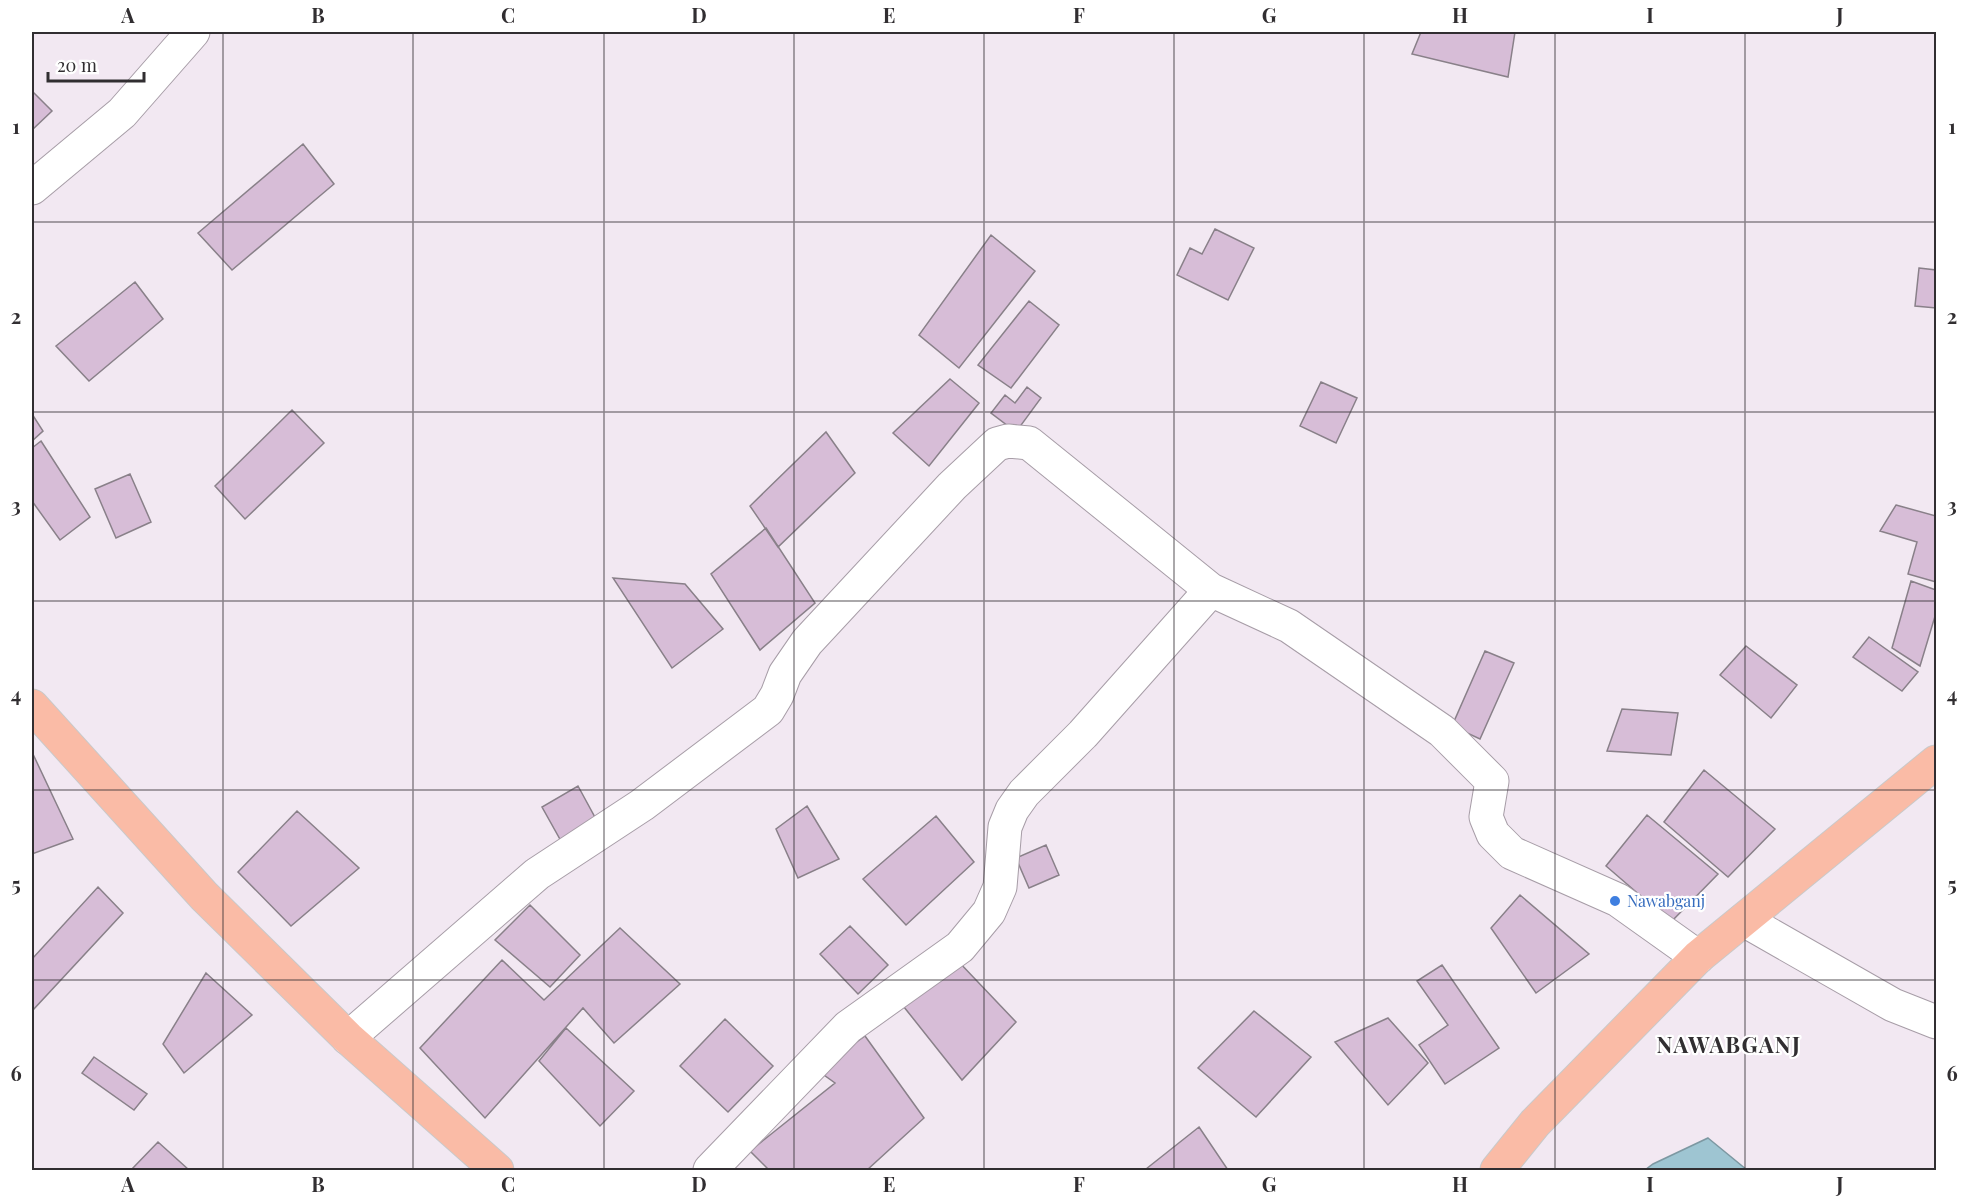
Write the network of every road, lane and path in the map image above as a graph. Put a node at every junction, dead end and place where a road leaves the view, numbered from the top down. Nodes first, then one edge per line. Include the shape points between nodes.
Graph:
1 (193, 32) edge
2 (32, 188) edge
3 (1210, 590) junction
4 (32, 706) edge
5 (1936, 762) edge
6 (1744, 920) junction
7 (1698, 957) junction
8 (1936, 1022) edge
9 (348, 1038) junction
10 (497, 1170) edge
11 (710, 1170) edge
12 (1497, 1170) edge

1 - 2 street via 122,113
3 - 7 street via 1289,627 1442,731 1492,781 1486,817 1492,834 1512,853 1618,900
3 - 9 street via 1029,443 997,444 951,486 807,642 785,674 768,710 642,805 537,874
3 - 11 street via 1012,810 1005,827 1000,887 989,912 960,947 848,1027
4 - 9 main road via 204,896
5 - 6 main road
6 - 7 main road
6 - 8 street via 1893,1005
7 - 12 main road via 1535,1123
9 - 10 main road

